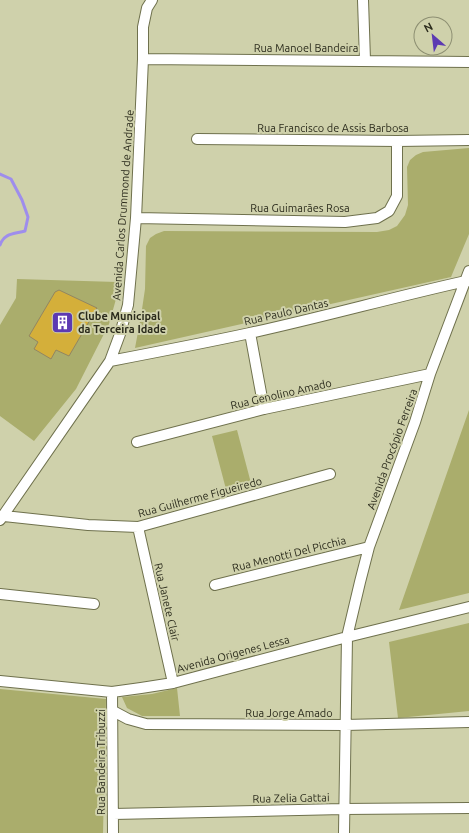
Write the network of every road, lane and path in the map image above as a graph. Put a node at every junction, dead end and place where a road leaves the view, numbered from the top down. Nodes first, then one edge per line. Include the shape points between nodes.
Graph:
1 (152, 0) edge
2 (363, 0) edge
3 (143, 59) junction
4 (365, 60) junction
5 (469, 62) edge
6 (197, 139) dead end
7 (397, 140) junction
8 (469, 140) edge
9 (136, 218) junction
10 (468, 278) edge
11 (250, 333) junction
12 (110, 361) junction
13 (430, 374) junction
14 (264, 409) junction
15 (137, 442) dead end
16 (330, 474) dead end
17 (2, 518) edge
18 (138, 527) junction
19 (369, 547) junction
20 (215, 585) dead end
21 (0, 594) edge
22 (94, 604) dead end
23 (469, 607) edge
24 (347, 637) junction
25 (0, 681) edge
26 (173, 683) junction
27 (112, 692) junction
28 (113, 711) junction
29 (469, 722) edge
30 (345, 725) junction
31 (469, 808) edge
32 (344, 809) junction
33 (113, 814) junction
34 (113, 833) edge
35 (344, 833) edge

1 - 3 street, Avenida Carlos Drummond de Andrade via 147,8 143,27
2 - 4 street
3 - 4 street, Rua Manoel Bandeira
3 - 9 street, Avenida Carlos Drummond de Andrade
4 - 5 street, Rua Manoel Bandeira
6 - 7 street, Rua Francisco de Assis Barbosa
7 - 8 street, Rua Francisco de Assis Barbosa
7 - 9 street, Rua Guimarães Rosa via 397,196 389,211 377,218 345,222
9 - 12 street, Avenida Carlos Drummond de Andrade via 128,305
10 - 11 street, Rua Paulo Dantas
10 - 13 street, Avenida Procópio Ferreira
11 - 12 street, Rua Paulo Dantas
11 - 14 street
12 - 17 street, Avenida Carlos Drummond de Andrade
13 - 14 street, Rua Genolino Amado
13 - 19 street, Avenida Procópio Ferreira
14 - 15 street, Rua Genolino Amado
16 - 18 street, Rua Guilherme Figueiredo
17 - 18 street, Rua Guilherme Figueiredo
18 - 26 street, Rua Janete Clair
19 - 20 street, Rua Menotti Del Picchia
19 - 24 street, Avenida Procópio Ferreira
21 - 22 street
23 - 24 street, Avenida Origenes Lessa
24 - 26 street, Avenida Origenes Lessa
24 - 30 street, Avenida Procópio Ferreira
25 - 27 street, Avenida Origenes Lessa
26 - 27 street, Avenida Origenes Lessa
27 - 28 street, Rua Bandeira Tribuzzi
28 - 30 street, Rua Jorge Amado via 146,724
28 - 33 street, Rua Bandeira Tribuzzi
29 - 30 street, Rua Jorge Amado
30 - 32 street, Avenida Procópio Ferreira
31 - 32 street, Rua Zelia Gattai
32 - 33 street, Rua Zelia Gattai
32 - 35 street, Avenida Procópio Ferreira
33 - 34 street, Rua Bandeira Tribuzzi

